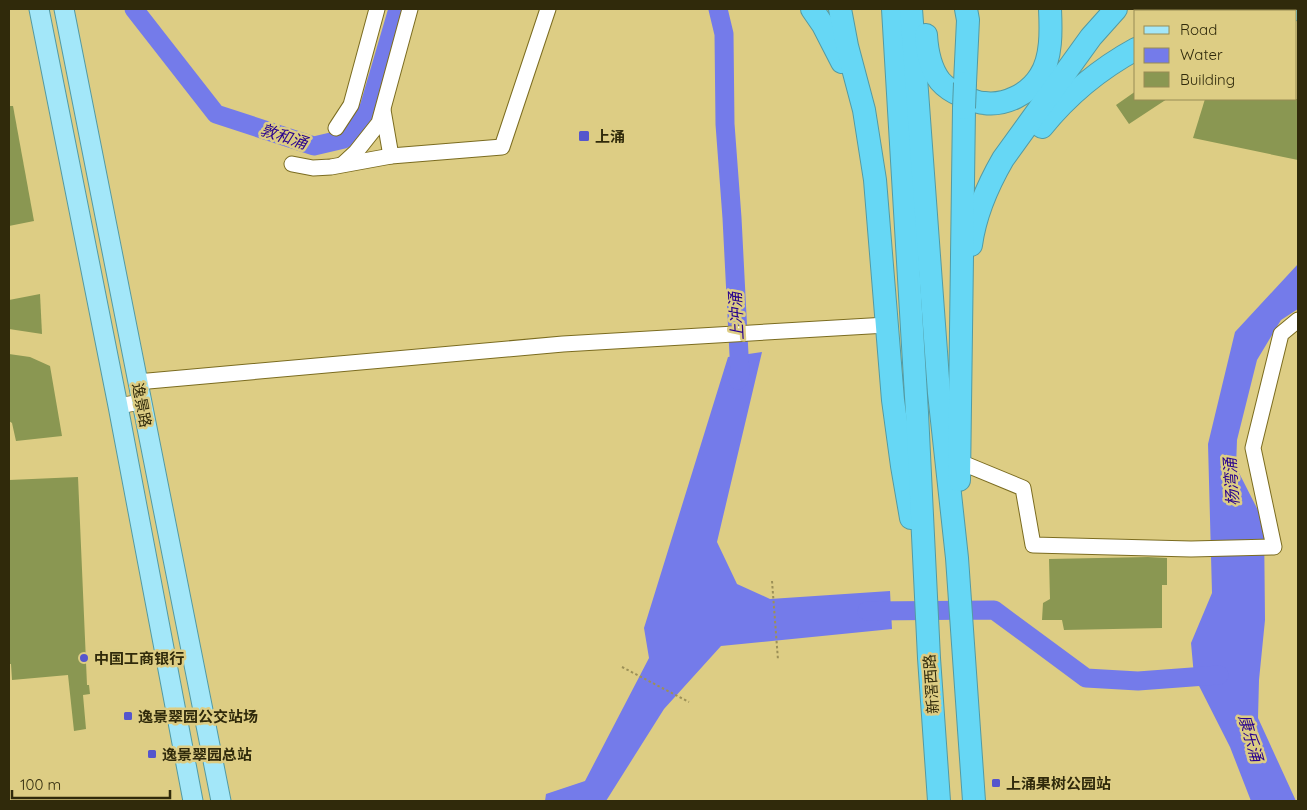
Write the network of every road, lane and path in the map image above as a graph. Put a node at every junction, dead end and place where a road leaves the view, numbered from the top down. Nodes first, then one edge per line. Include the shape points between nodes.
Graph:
1 (39, 9) edge
2 (64, 9) edge
3 (377, 9) edge
4 (410, 9) edge
5 (548, 9) edge
6 (812, 9) edge
7 (840, 9) edge
8 (893, 9) edge
9 (911, 9) edge
10 (924, 9) edge
11 (966, 9) edge
12 (1050, 9) edge
13 (1116, 9) edge
14 (1134, 50) edge
15 (383, 109) junction
16 (336, 128) dead end
17 (870, 143) junction
18 (391, 156) junction
19 (292, 164) dead end
20 (342, 165) junction
21 (1298, 320) edge
22 (887, 325) junction
23 (962, 355) junction
24 (137, 382) junction
25 (141, 402) junction
26 (118, 406) junction
27 (960, 462) junction
28 (957, 558) junction
29 (925, 567) junction
30 (772, 581) dead end
31 (778, 660) dead end
32 (622, 667) dead end
33 (689, 702) dead end
34 (193, 801) edge
35 (221, 801) edge
36 (939, 801) edge
37 (974, 801) edge

1 - 26 main road, 逸景路
2 - 24 main road, 逸景路
3 - 16 street via 353,106
4 - 15 street
5 - 18 street via 502,146
6 - 17 highway via 851,82
7 - 17 highway
8 - 29 highway
9 - 28 highway via 939,393
10 - 12 highway via 930,60 942,83 970,100 996,104 1023,93 1041,76 1049,52
11 - 23 highway, bridge
13 - 23 highway via 1023,129 994,175 972,241 964,303
14 - 23 highway via 1069,98 1013,166 983,242 969,302
15 - 18 street
15 - 20 street via 379,123
17 - 22 highway
18 - 20 street
19 - 20 street via 313,168
21 - 27 street via 1281,334 1253,448 1274,547 1191,549 1033,545 1023,488
22 - 24 street via 564,344
22 - 29 highway via 908,507
23 - 27 highway
24 - 25 main road, 逸景路
25 - 26 street
25 - 35 main road, 逸景路
26 - 34 main road, 逸景路
27 - 28 highway
28 - 37 highway
29 - 36 highway, 新滘西路
30 - 31 path
32 - 33 path

